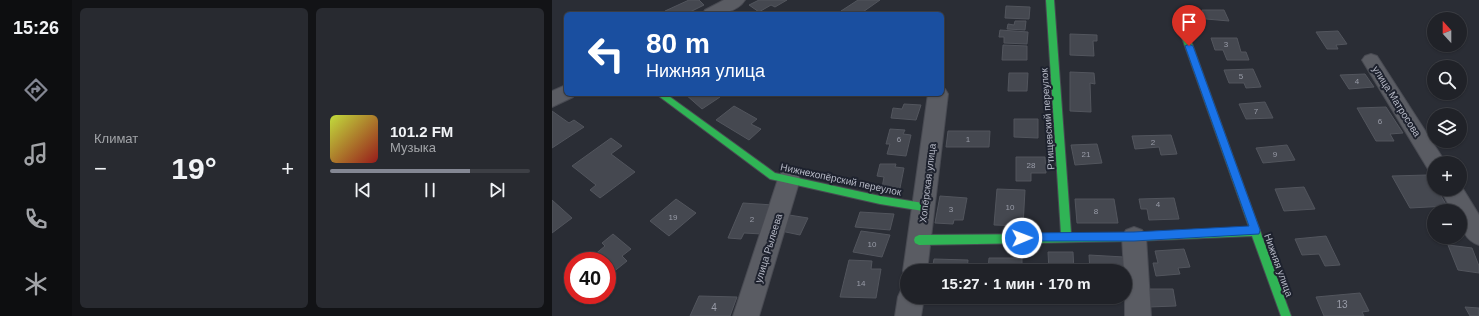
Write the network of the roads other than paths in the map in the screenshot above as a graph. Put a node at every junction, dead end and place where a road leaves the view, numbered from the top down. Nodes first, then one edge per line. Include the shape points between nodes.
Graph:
1 (737, 0) edge
2 (1050, 0) edge
3 (715, 12) edge
4 (1179, 18) dead end
5 (1371, 60) dead end
6 (564, 93) edge
7 (663, 96) edge
8 (938, 96) edge
9 (552, 100) edge
10 (1431, 156) edge
11 (789, 179) junction
12 (1455, 196) edge
13 (924, 207) junction
14 (1255, 230) junction
15 (1479, 235) edge
16 (1066, 237) junction
17 (1134, 237) junction
18 (919, 240) junction
19 (915, 264) edge
20 (910, 304) edge
21 (746, 316) edge
22 (908, 316) edge
23 (1138, 316) edge
24 (1286, 316) edge

1 - 3 street
2 - 16 street, Ртищевский переулок
4 - 14 street, Нижняя улица
5 - 10 street, улица Матросова
6 - 9 street
7 - 11 street, Нижнехопёрский переулок via 773,176
8 - 13 street, Хопёрская улица
11 - 13 street, Нижнехопёрский переулок via 880,200
11 - 21 street, улица Рылеева
12 - 15 street
13 - 18 street, Хопёрская улица
14 - 17 street
14 - 24 street, Нижняя улица
16 - 17 street
16 - 18 street
17 - 23 street
18 - 19 street, Хопёрская улица
20 - 22 street

